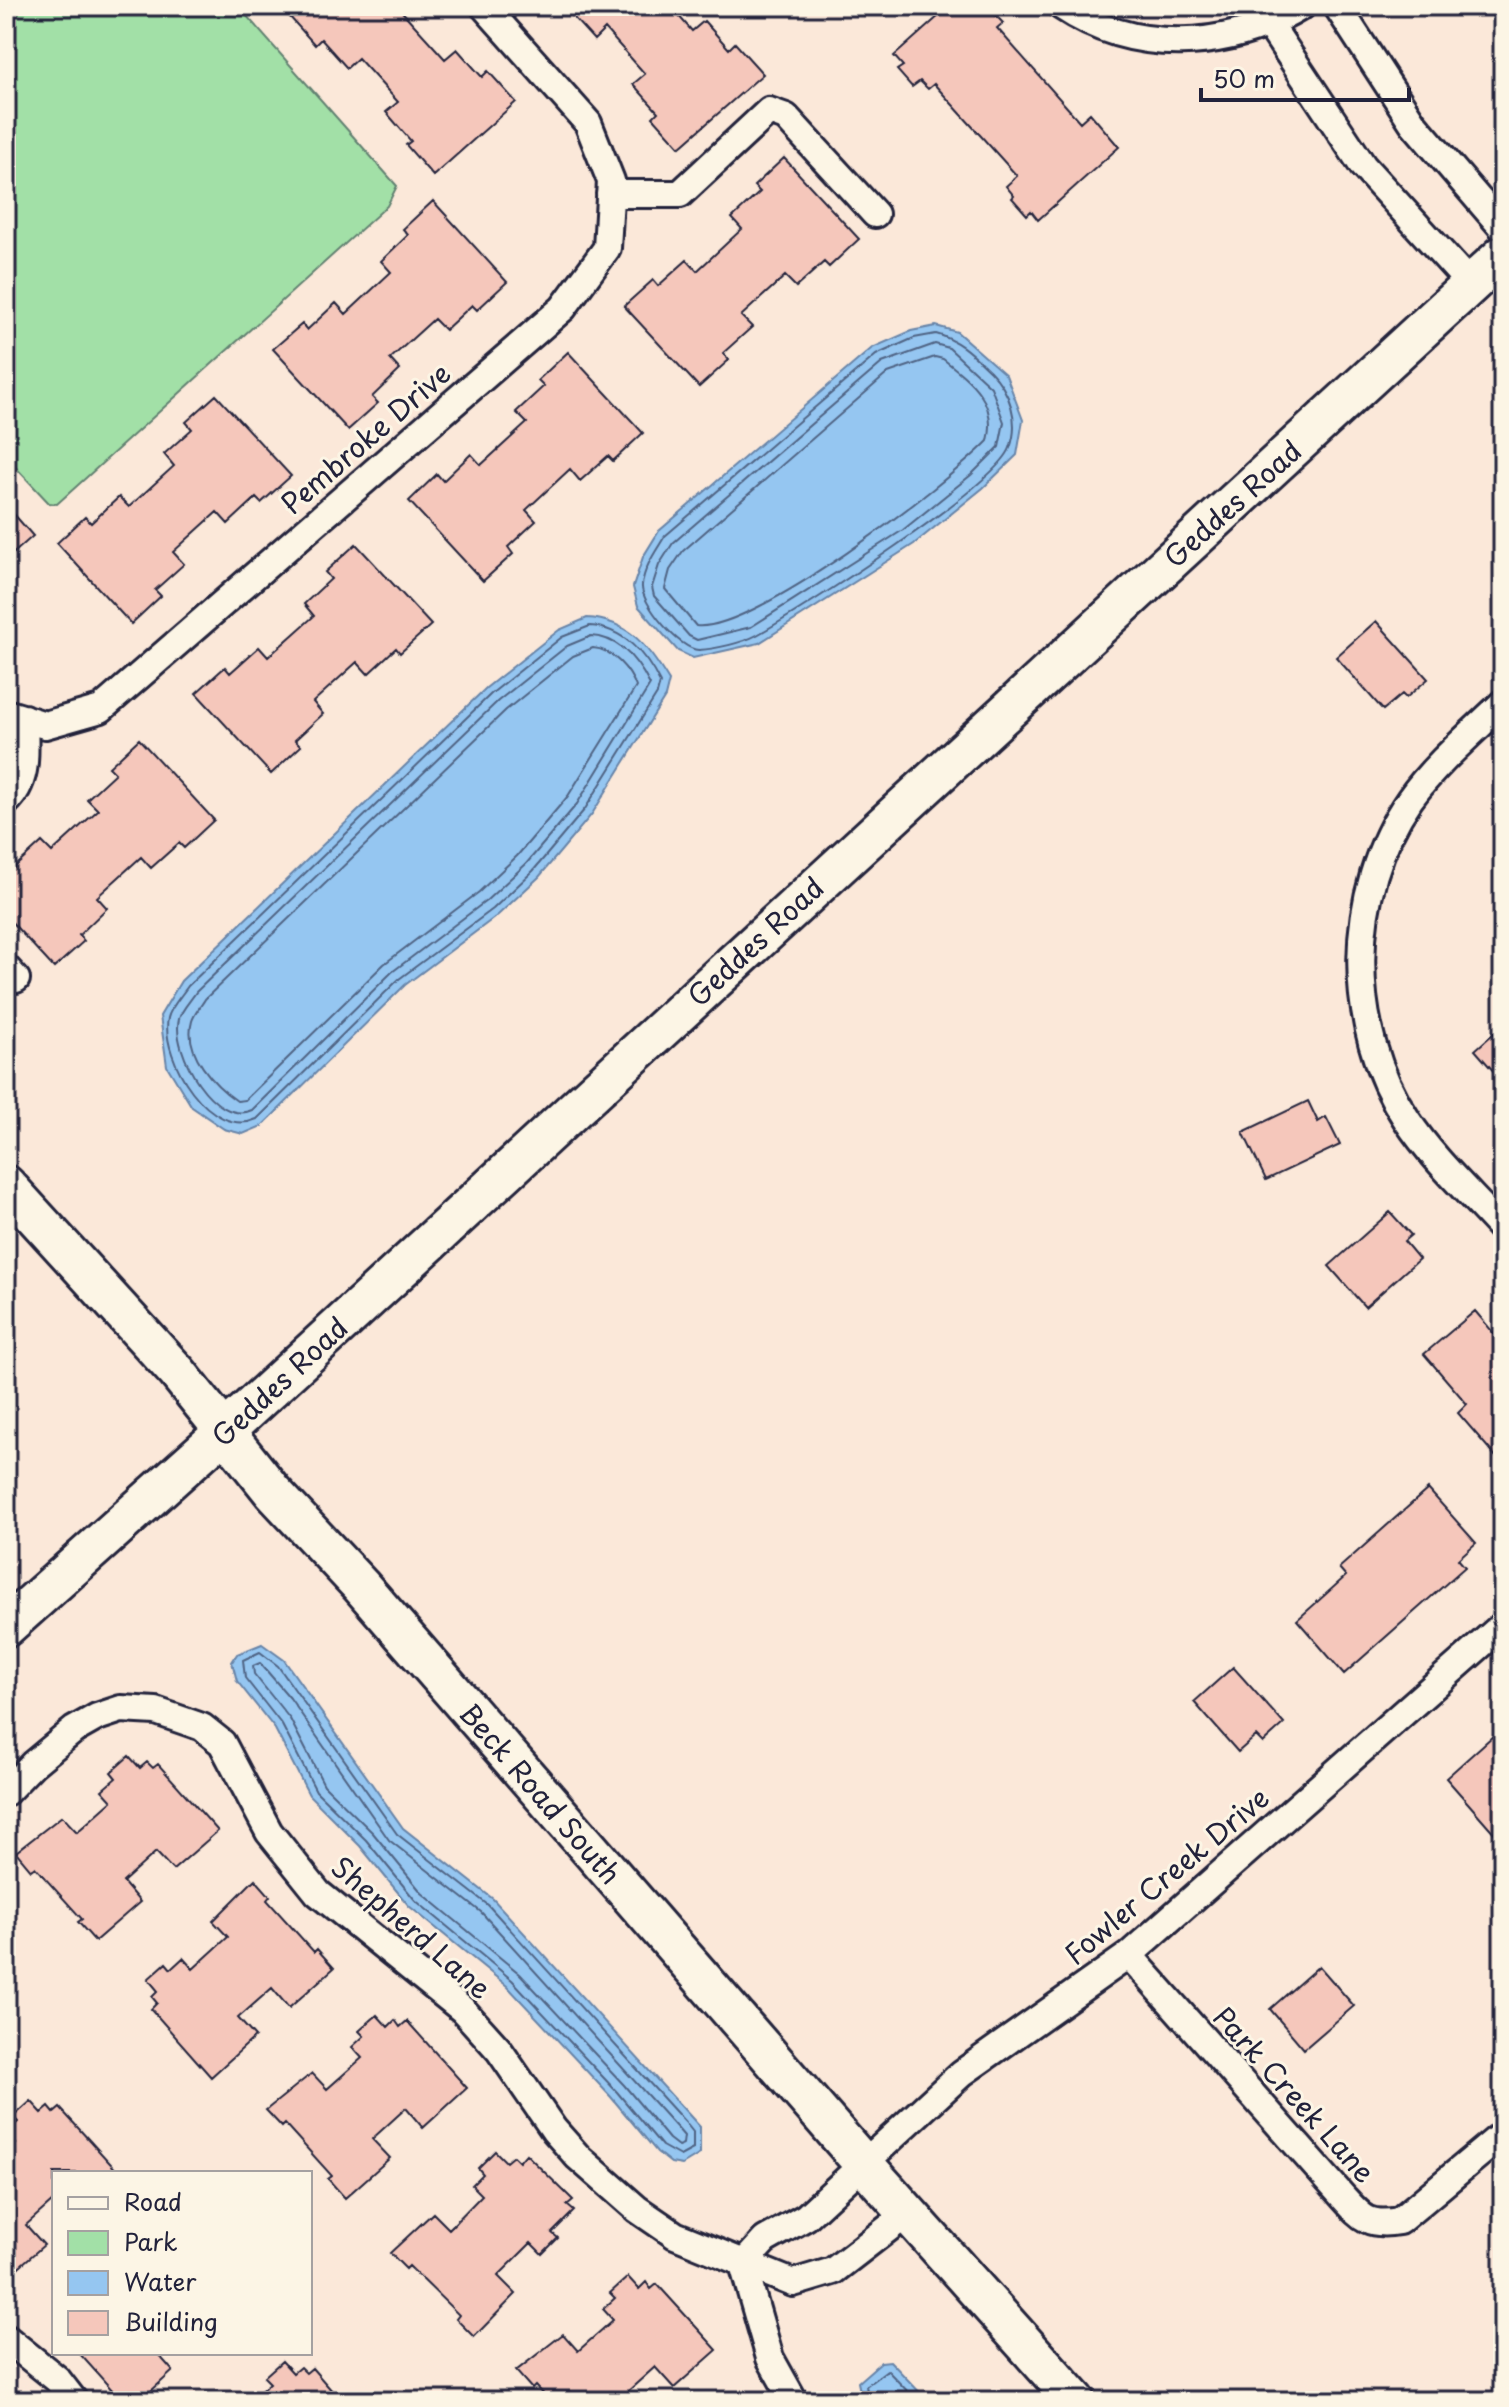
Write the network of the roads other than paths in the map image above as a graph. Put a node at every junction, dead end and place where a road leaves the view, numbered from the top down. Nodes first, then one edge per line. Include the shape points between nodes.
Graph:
1 (484, 6) edge
2 (1061, 6) edge
3 (1302, 6) edge
4 (1337, 6) edge
5 (1269, 24) junction
6 (610, 188) junction
7 (875, 214) dead end
8 (1503, 228) edge
9 (1503, 255) edge
10 (1471, 285) junction
11 (1503, 703) edge
12 (15, 715) edge
13 (6, 802) edge
14 (6, 1185) edge
15 (1502, 1225) edge
16 (225, 1431) junction
17 (1503, 1625) edge
18 (6, 1627) edge
19 (6, 1792) edge
20 (1129, 1955) junction
21 (1503, 2134) edge
22 (864, 2164) junction
23 (908, 2213) junction
24 (743, 2264) junction
25 (6, 2338) edge
26 (74, 2401) edge
27 (794, 2401) edge
28 (1076, 2401) edge

1 - 6 street via 588,123
2 - 5 street via 1096,25 1176,44
3 - 5 street
4 - 8 street via 1413,123
5 - 10 street via 1363,166
6 - 7 street via 680,194 769,111 786,117
6 - 12 street, Pembroke Drive via 607,248 563,308 101,709 45,725
9 - 10 main road, Geddes Road
10 - 16 main road, Geddes Road
11 - 15 street via 1426,778 1396,824 1367,906 1360,967 1372,1037 1394,1098 1428,1148
12 - 13 street via 25,769 16,793
14 - 16 main road, Beck Road South
16 - 18 main road, Geddes Road
16 - 22 main road, Beck Road South
17 - 20 street, Fowler Creek Drive
19 - 24 street, Shepherd Lane via 74,1730 121,1709 156,1711 202,1727 222,1743 269,1832 318,1893 463,2010 578,2157 675,2235
20 - 21 street, Park Creek Lane via 1369,2220 1399,2221
20 - 22 street, Fowler Creek Drive via 962,2073
22 - 23 main road, Beck Road South
22 - 24 street via 806,2217 765,2240
23 - 24 street, Shepherd Lane via 833,2271 793,2283
23 - 28 main road, Beck Road South
24 - 27 street via 770,2358
25 - 26 street via 57,2379

